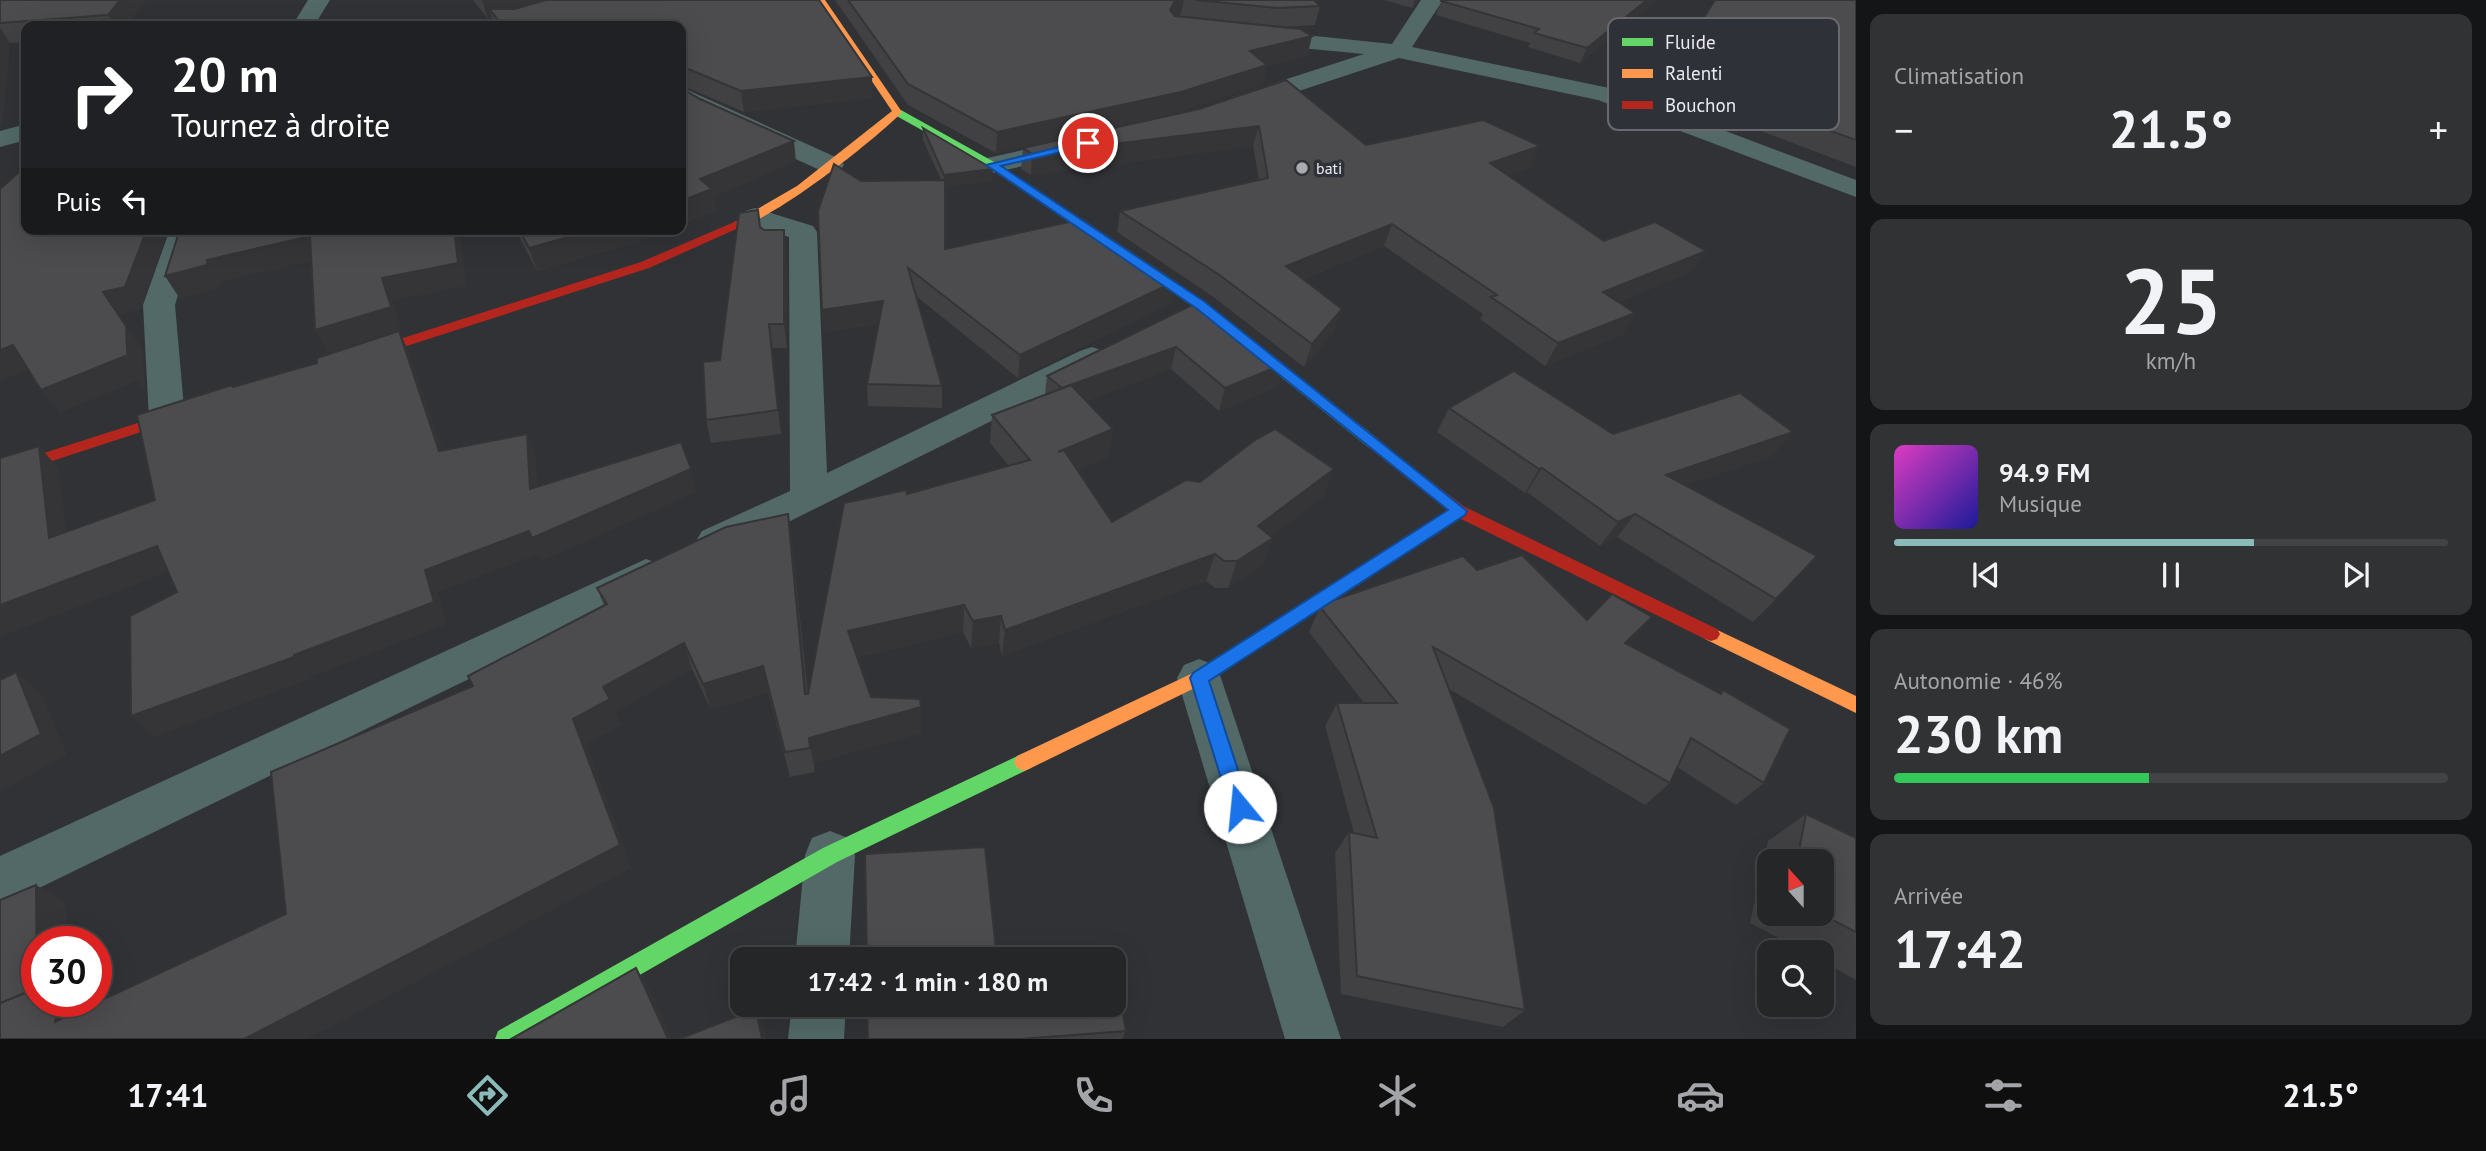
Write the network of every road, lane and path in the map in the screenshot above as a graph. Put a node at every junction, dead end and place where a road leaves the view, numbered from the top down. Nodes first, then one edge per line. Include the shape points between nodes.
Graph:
1 (319, 0) edge
2 (821, 0) edge
3 (1432, 0) edge
4 (306, 21) edge
5 (1231, 34) edge
6 (1398, 51) junction
7 (1608, 95) edge
8 (686, 97) edge
9 (1224, 108) edge
10 (897, 112) junction
11 (1700, 130) edge
12 (21, 133) edge
13 (0, 139) edge
14 (1095, 142) edge
15 (831, 165) junction
16 (992, 165) junction
17 (1856, 189) edge
18 (755, 217) junction
19 (182, 235) edge
20 (1200, 305) junction
21 (1164, 323) edge
22 (1115, 347) edge
23 (339, 363) edge
24 (207, 406) edge
25 (167, 419) junction
26 (0, 473) edge
27 (808, 498) junction
28 (1459, 511) junction
29 (1199, 678) junction
30 (1856, 705) edge
31 (830, 855) junction
32 (0, 882) edge
33 (823, 947) edge
34 (818, 1017) edge
35 (506, 1039) edge
36 (816, 1039) edge
37 (1313, 1039) edge

1 - 4 street
2 - 10 street
3 - 6 street
5 - 6 street
6 - 7 street
6 - 9 street
8 - 15 street
10 - 15 street
10 - 16 street
11 - 17 street
12 - 13 street
14 - 16 street
15 - 18 street
16 - 20 street
18 - 23 street via 645,265
18 - 27 street via 803,232
19 - 25 street via 159,305
20 - 21 street
20 - 28 street
22 - 27 street
24 - 25 street
25 - 26 street
27 - 32 street
28 - 29 street
28 - 30 street
29 - 31 street
29 - 37 street
31 - 33 street
31 - 35 street
34 - 36 street

